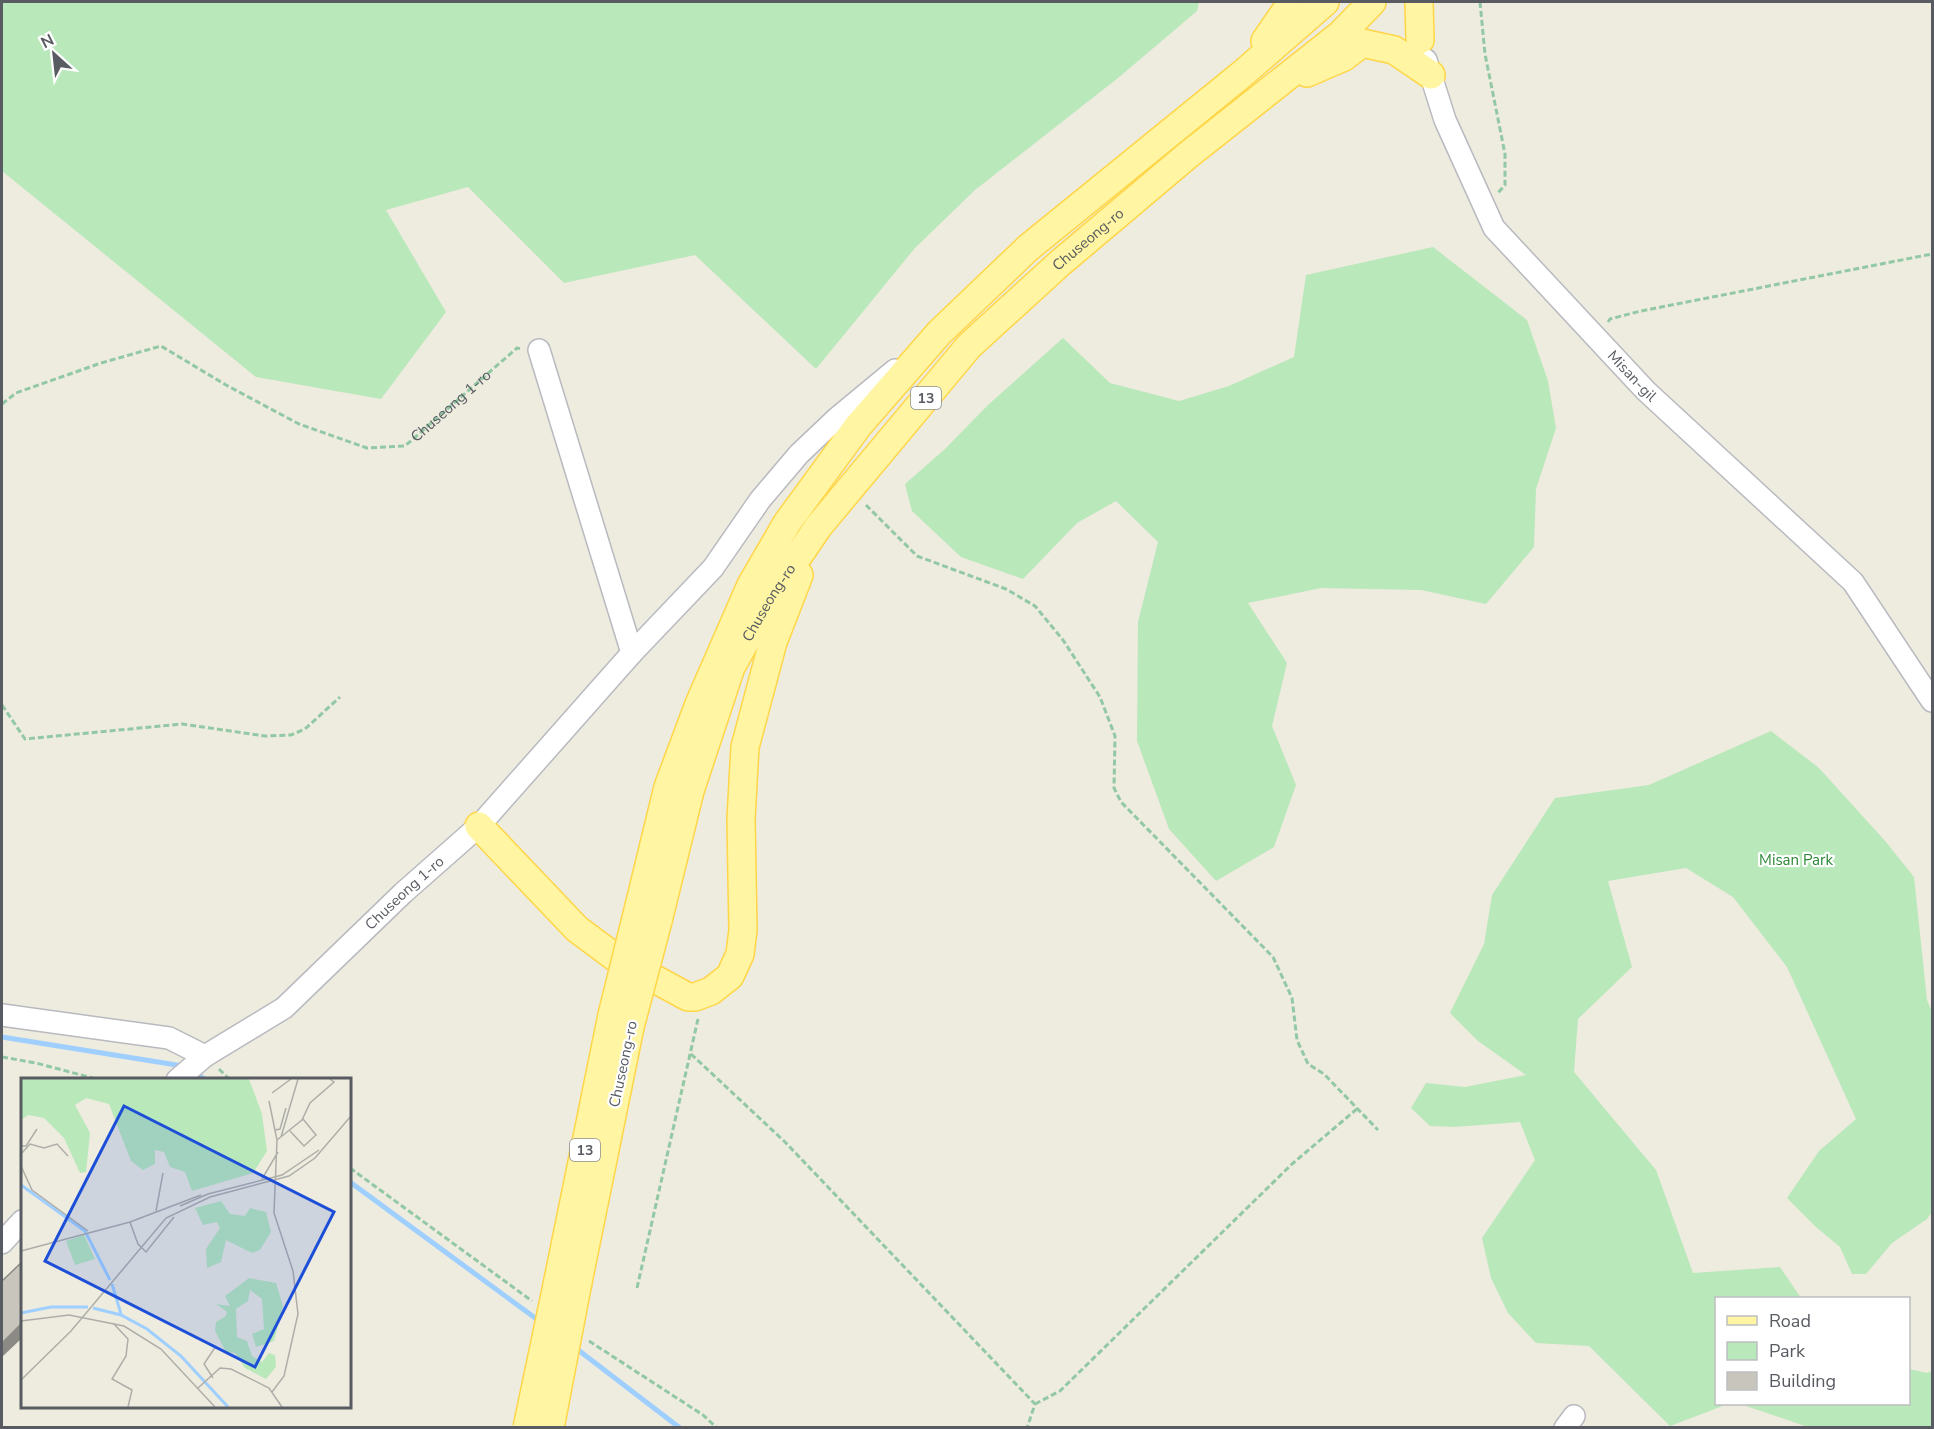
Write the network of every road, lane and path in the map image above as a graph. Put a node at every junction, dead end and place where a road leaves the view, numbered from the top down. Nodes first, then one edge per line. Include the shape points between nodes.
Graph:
1 (1290, 2) edge
2 (1325, 2) edge
3 (1372, 2) edge
4 (1413, 2) edge
5 (1419, 2) edge
6 (1480, 2) edge
7 (1420, 40) junction
8 (1241, 75) junction
9 (1431, 75) junction
10 (1273, 88) junction
11 (1486, 210) junction
12 (1932, 254) edge
13 (939, 333) junction
14 (1595, 337) junction
15 (539, 350) joint
16 (2, 404) edge
17 (851, 488) junction
18 (818, 527) junction
19 (632, 653) junction
20 (340, 697) dead end
21 (1932, 701) edge
22 (2, 705) edge
23 (478, 825) junction
24 (648, 913) junction
25 (695, 997) junction
26 (2, 1015) edge
27 (691, 1054) junction
28 (2, 1057) edge
29 (200, 1060) junction
30 (92, 1078) edge
31 (179, 1078) edge
32 (1358, 1108) junction
33 (1378, 1130) dead end
34 (21, 1222) edge
35 (2, 1243) edge
36 (568, 1283) junction
37 (637, 1288) dead end
38 (1035, 1404) junction
39 (527, 1428) edge
40 (550, 1428) edge
41 (1027, 1428) edge

1 - 8 main road
2 - 8 main road, Chuseong-ro / 13
3 - 10 main road, Chuseong-ro / 13 via 1341,33
4 - 7 street, Misan-gil
5 - 7 main road
6 - 11 path via 1485,54 1504,154 1505,185
7 - 9 street, Misan-gil
8 - 13 main road, Chuseong-ro / 13 via 1028,248
9 - 10 main road via 1394,50 1362,43 1344,57
9 - 11 street, Misan-gil via 1445,120
10 - 17 main road, Chuseong-ro / 13 via 1096,232 969,346
11 - 14 street, Misan-gil via 1494,228
12 - 14 path via 1641,311 1610,319
13 - 19 street, Chuseong 1-ro via 799,454 760,500 713,568
13 - 24 main road, Chuseong-ro / 13 via 858,426 787,523 751,585 668,787
14 - 21 street, Misan-gil via 1646,392 1854,582
15 - 16 path, Chuseong 1-ro via 517,348 405,446 367,448 299,424 161,346 16,393
15 - 19 street
17 - 18 main road, Chuseong-ro / 13
17 - 32 path via 917,556 1006,590 1035,606 1063,640 1100,697 1115,736 1114,788 1121,802 1273,957 1292,998 1297,1040 1308,1064 1324,1074
18 - 24 main road, Chuseong-ro / 13 via 770,598 731,667
18 - 25 main road via 773,642 745,747 740,954 730,976 711,991
19 - 23 street, Chuseong 1-ro
20 - 22 path via 305,729 291,735 265,736 182,724 26,739
23 - 25 main road via 577,929 616,958 688,997
23 - 29 street, Chuseong 1-ro via 284,1008
24 - 36 main road, Chuseong-ro / 13, bridge via 621,1021
25 - 27 path via 699,1013
26 - 29 street via 169,1038
27 - 37 path
27 - 38 path via 784,1142
28 - 30 path
29 - 31 street, Chuseong 1-ro
32 - 33 path
32 - 38 path via 1292,1164 1060,1391
34 - 35 street
36 - 39 main road, Chuseong-ro / 13, bridge
36 - 40 main road, Chuseong-ro / 13, bridge
38 - 41 path

